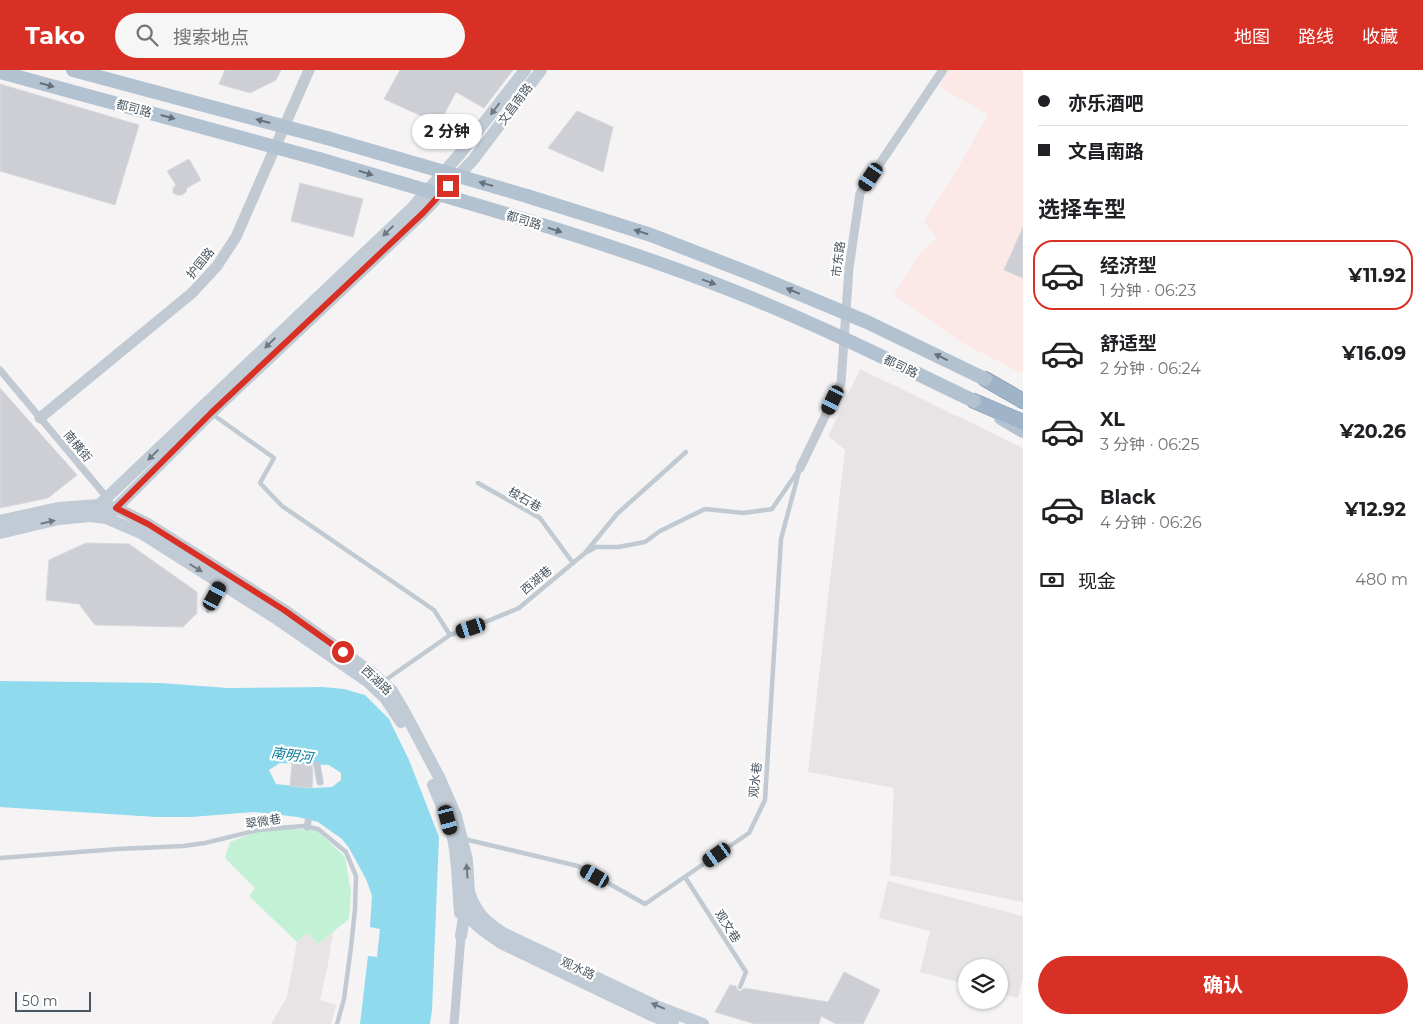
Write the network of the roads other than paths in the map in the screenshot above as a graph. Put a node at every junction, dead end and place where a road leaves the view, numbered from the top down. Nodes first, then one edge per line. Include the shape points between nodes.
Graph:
1 (73, 70) edge
2 (309, 70) edge
3 (524, 70) edge
4 (541, 70) edge
5 (943, 70) edge
6 (0, 72) edge
7 (284, 127) junction
8 (275, 147) junction
9 (0, 370) edge
10 (985, 378) junction
11 (1023, 393) edge
12 (1023, 401) edge
13 (974, 402) junction
14 (211, 413) junction
15 (40, 418) junction
16 (1023, 422) edge
17 (1023, 431) edge
18 (686, 452) dead end
19 (800, 468) junction
20 (478, 483) dead end
21 (103, 502) junction
22 (116, 508) junction
23 (106, 518) junction
24 (0, 521) edge
25 (0, 533) edge
26 (141, 533) junction
27 (585, 553) junction
28 (573, 563) junction
29 (221, 584) junction
30 (208, 611) dead end
31 (450, 635) junction
32 (378, 685) junction
33 (317, 765) dead end
34 (320, 782) dead end
35 (462, 839) junction
36 (0, 858) edge
37 (685, 877) junction
38 (464, 892) junction
39 (465, 911) junction
40 (461, 936) junction
41 (740, 987) dead end
42 (337, 1024) edge
43 (454, 1024) edge
44 (673, 1024) edge
45 (704, 1024) edge

7 -> 1 main road, 都司路
2 - 7 street, 护国路
3 -> 21 main road, 文昌南路 via 459,155 412,208
4 - 14 main road, 文昌南路 via 473,160 429,206
5 - 19 street, 市东路 via 860,192 848,268 841,383
6 -> 8 main road, 都司路
7 - 8 street, 护国路
10 -> 7 main road, 都司路, bridge via 867,322 651,235
8 -> 13 main road, 都司路, bridge via 520,218 734,291 856,344
8 - 15 street, 护国路 via 236,237 217,266 192,293
9 - 15 street, 南横街
10 - 11 main road, 都司路
10 - 12 highway
13 - 16 highway
13 - 17 main road, 都司路
14 - 22 main road, 文昌南路
14 - 31 lane via 274,458 260,483 282,506 434,610
15 - 21 street, 南横街
18 - 27 lane, 西湖巷 via 617,514
19 - 27 lane via 772,509 744,513 705,509 660,531 646,542 596,547
19 - 37 lane, 观水巷 via 781,539 765,800 749,834
20 - 28 lane, 梭石巷 via 540,518
21 - 22 main road, 西湖路
21 - 24 main road, 西湖路
22 - 23 main road, 文昌南路
22 - 26 street
22 - 32 main road, 西湖路 via 148,524 284,610 372,672
25 -> 23 main road, 西湖路 via 59,519
23 - 26 main road, 西湖路
26 -> 29 main road, 西湖路
27 - 28 lane, 西湖巷
28 - 31 lane, 西湖巷 via 519,608
29 - 30 lane
29 - 32 main road, 西湖路 via 367,681
31 - 32 lane, 西湖巷
32 - 35 main road, 西湖路 via 392,691 405,713 456,816
32 - 38 main road, 西湖路 via 398,716 448,820
33 - 34 street
35 - 37 lane, 观水巷 via 578,866 645,904
38 -> 35 main road, 西湖路 via 467,860
36 - 42 lane, 翠微巷 via 205,844 258,830 308,824 346,852 356,876 351,947
37 - 41 lane, 观文巷 via 746,972
38 - 39 main road, 观水路
38 - 40 main road, 西湖路
45 -> 38 main road, 观水路 via 656,1006 503,933 487,922
39 - 40 main road, 西湖路
39 - 44 main road, 观水路 via 480,929 501,943
40 - 43 street, 西湖路

